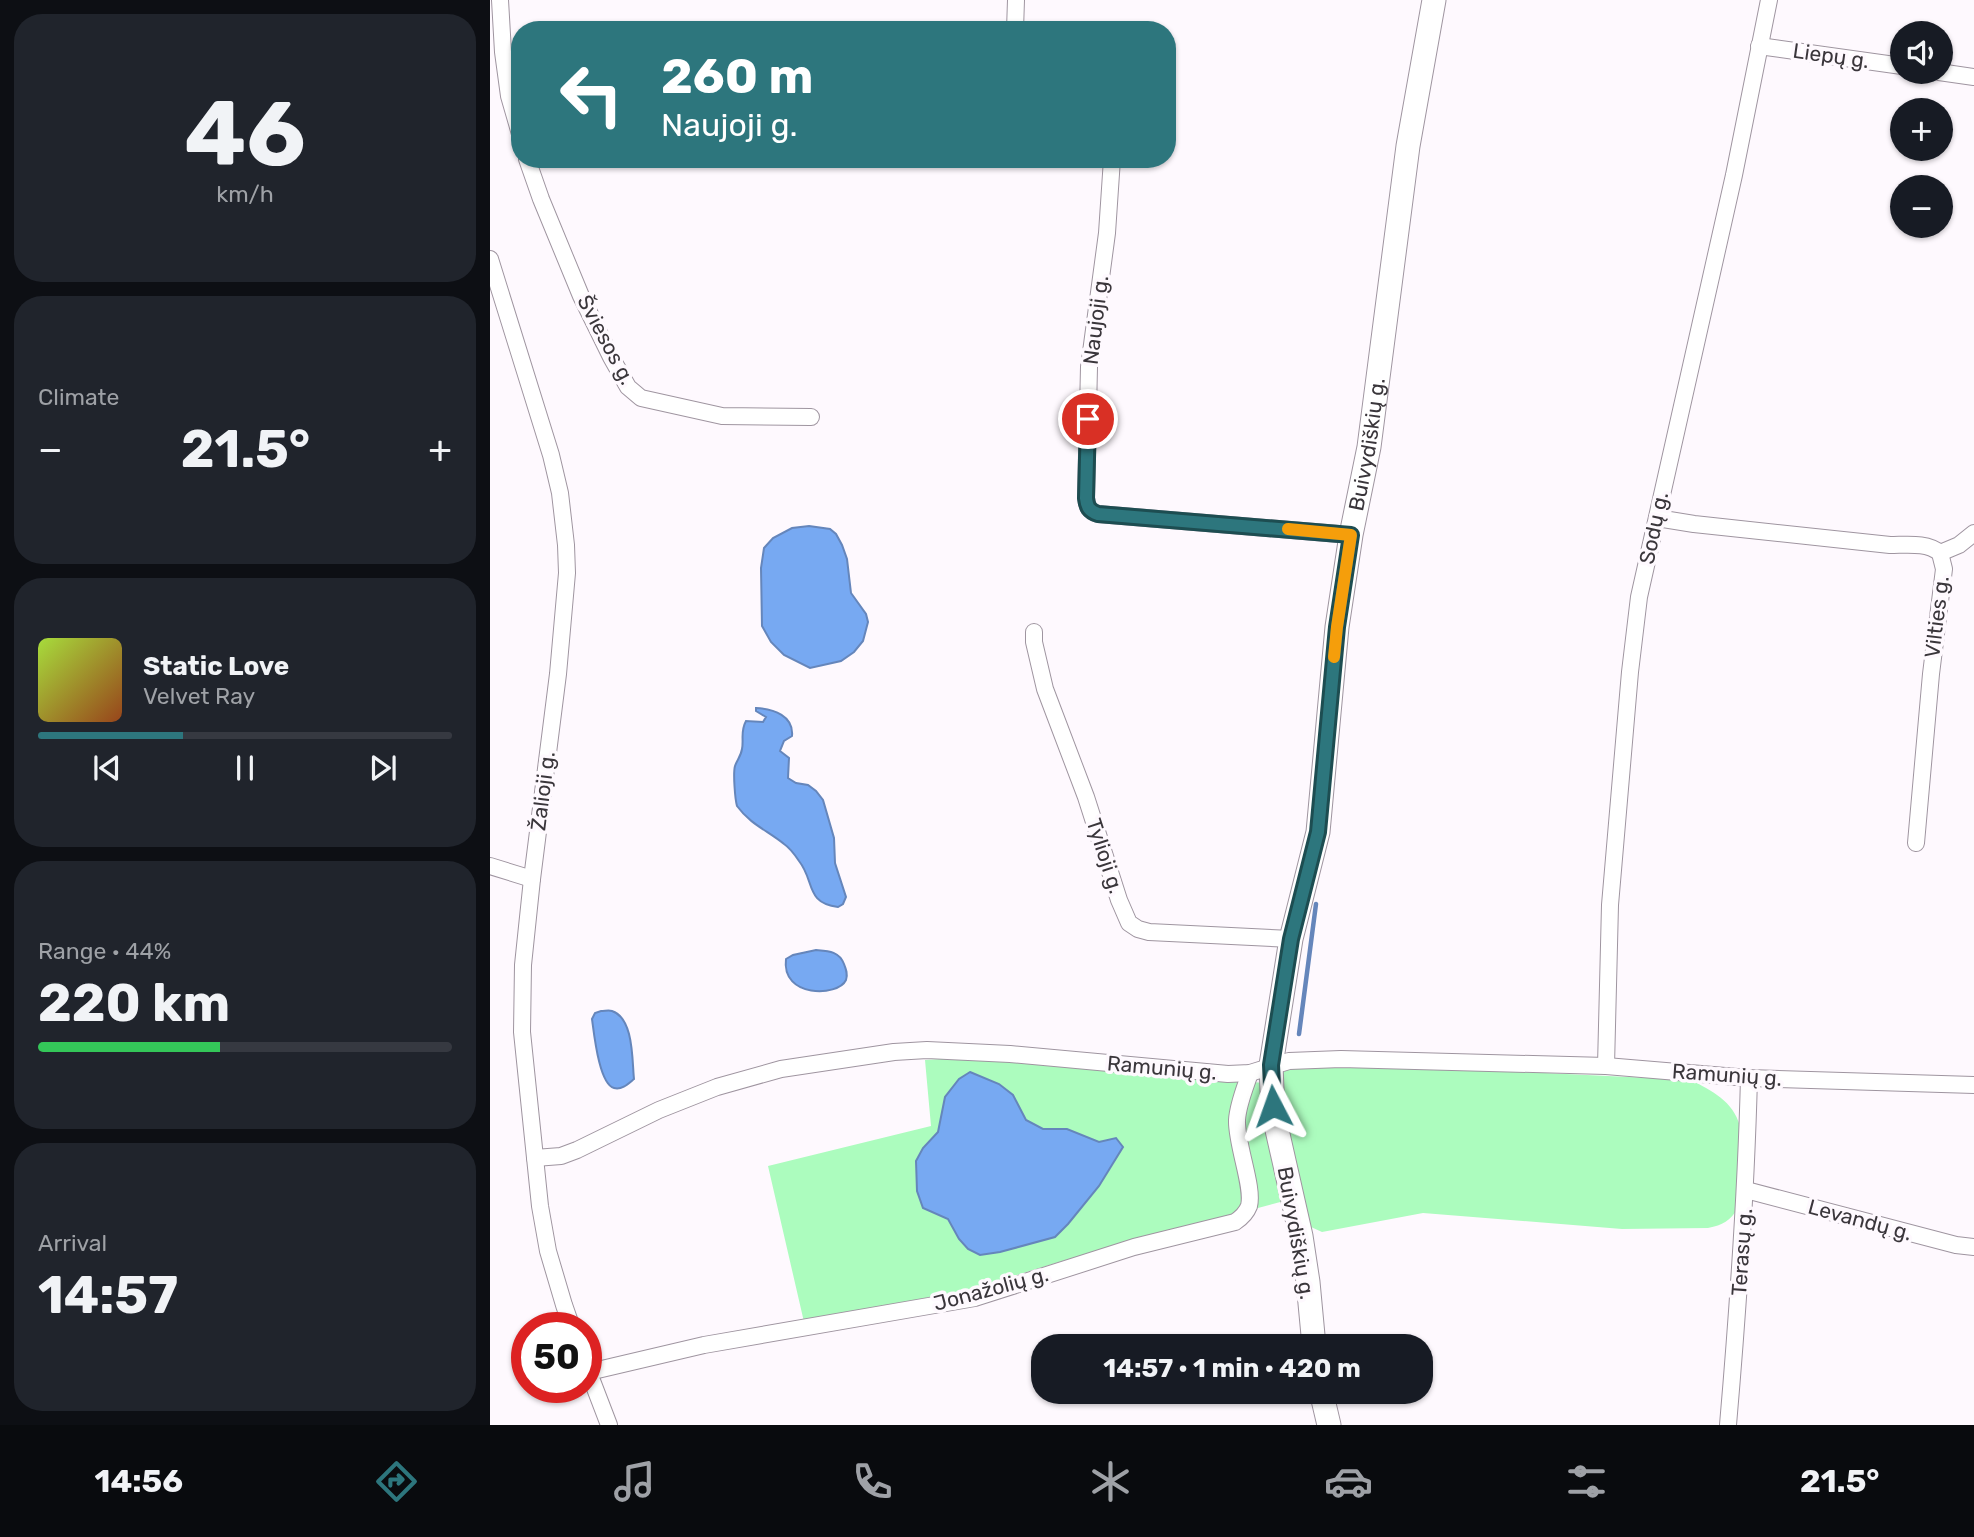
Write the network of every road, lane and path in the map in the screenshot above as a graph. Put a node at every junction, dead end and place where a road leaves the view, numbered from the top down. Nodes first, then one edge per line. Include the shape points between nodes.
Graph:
1 (500, 0) edge
2 (1016, 0) edge
3 (1434, 0) edge
4 (1769, 0) edge
5 (1015, 21) edge
6 (1759, 46) junction
7 (1890, 64) edge
8 (1953, 74) edge
9 (1974, 77) edge
10 (511, 103) edge
11 (530, 168) edge
12 (1111, 168) edge
13 (490, 260) edge
14 (811, 417) dead end
15 (1657, 518) junction
16 (1974, 533) edge
17 (1351, 535) junction
18 (1940, 553) junction
19 (1034, 632) dead end
20 (1916, 843) dead end
21 (490, 866) edge
22 (532, 879) junction
23 (1291, 939) junction
24 (1606, 1066) junction
25 (1260, 1069) junction
26 (1749, 1078) junction
27 (1974, 1085) edge
28 (535, 1158) junction
29 (1746, 1190) junction
30 (1974, 1247) edge
31 (566, 1312) edge
32 (1313, 1334) edge
33 (602, 1365) edge
34 (601, 1403) edge
35 (1324, 1404) edge
36 (609, 1425) edge
37 (1329, 1425) edge
38 (1728, 1425) edge

1 - 10 street
2 - 5 street
3 - 17 main road, Buivydiškių g. via 1408,146 1369,447
4 - 6 street, Sodų g.
6 - 7 street, Liepų g.
6 - 15 street, Sodų g.
8 - 9 street
11 - 14 street, Šviesos g. via 581,296 628,387 641,398 723,416
12 - 17 street, Naujoji g. via 1089,367 1087,506 1098,514
13 - 22 street, Žalioji g. via 551,455 566,545 558,674
15 - 18 street, Vilties g. via 1922,546
15 - 24 street, Sodų g. via 1639,597 1630,672 1610,905
16 - 18 street
17 - 23 main road, Buivydiškių g. via 1337,627 1318,832
18 - 20 street, Vilties g. via 1944,569
19 - 23 street, Tylioji g. via 1045,689 1129,923 1149,932
21 - 22 street
22 - 28 street, Žalioji g. via 522,977 522,1031
23 - 25 main road, Buivydiškių g.
24 - 25 street, Ramunių g. via 1306,1059
24 - 26 street, Ramunių g.
25 - 28 street, Ramunių g. via 1228,1074 1010,1054 894,1052 781,1069 717,1087 577,1150
25 - 32 main road, Buivydiškių g. via 1272,1090 1301,1236
25 - 33 street, Jonažolių g. via 1241,1100 1237,1121 1249,1206 1235,1222 1134,1247 975,1298
26 - 27 street, Ramunių g.
26 - 29 street, Terasų g.
28 - 31 street, Žalioji g. via 548,1251
29 - 30 street, Levandų g.
29 - 38 street, Terasų g.
34 - 36 street
35 - 37 main road

